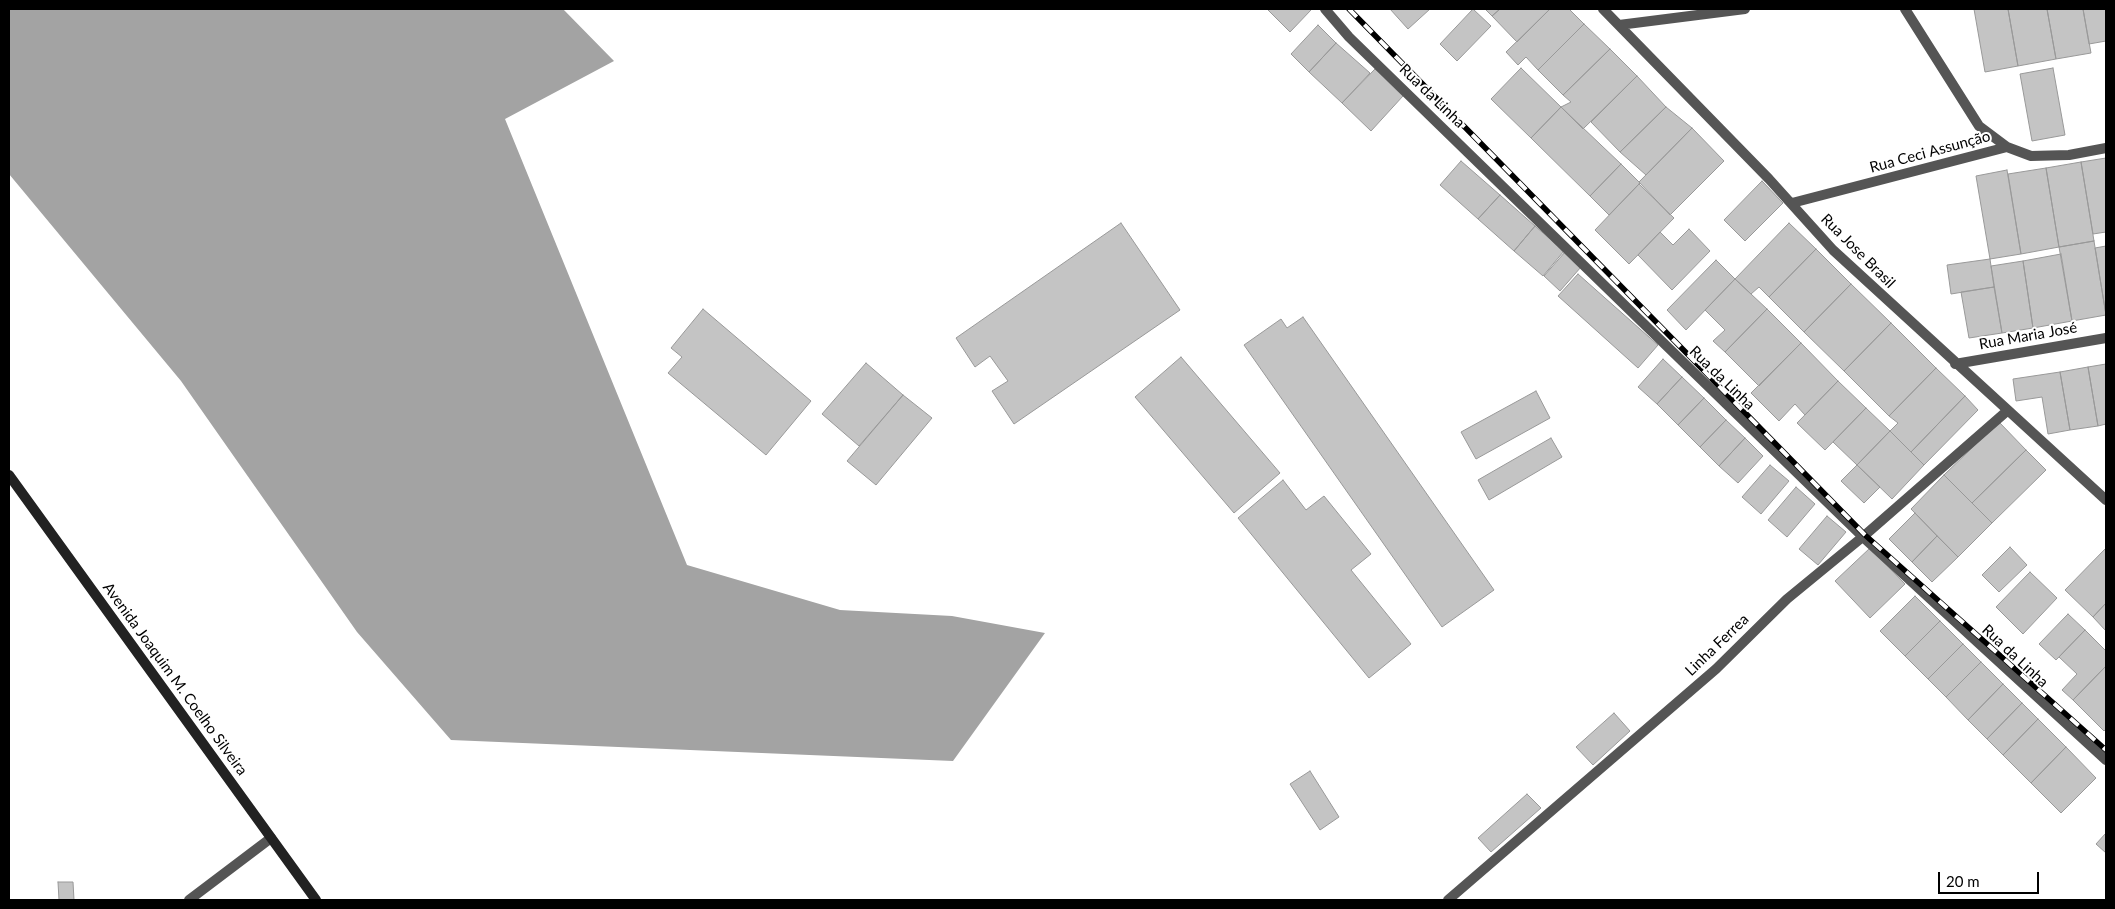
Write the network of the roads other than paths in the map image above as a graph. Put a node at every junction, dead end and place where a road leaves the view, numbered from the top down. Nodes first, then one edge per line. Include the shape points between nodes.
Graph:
1 (1325, 9) edge
2 (1602, 9) edge
3 (1745, 9) edge
4 (1905, 9) edge
5 (1619, 24) junction
6 (2007, 147) junction
7 (2106, 148) edge
8 (1792, 203) junction
9 (2106, 338) edge
10 (1955, 364) junction
11 (2007, 411) junction
12 (9, 475) edge
13 (2106, 500) edge
14 (1863, 537) junction
15 (2106, 760) edge
16 (271, 838) junction
17 (189, 900) edge
18 (316, 900) edge
19 (1448, 900) edge

1 - 14 street, Rua da Linha
2 - 5 street, Rua Jose Brasil
3 - 5 street
4 - 6 street via 1979,126
5 - 8 street, Rua Jose Brasil
6 - 7 street, Rua Ceci Assunção via 2031,156 2069,155
6 - 8 street, Rua Ceci Assunção
8 - 10 street, Rua Jose Brasil via 1833,250
9 - 10 street, Rua Maria José
10 - 11 street, Rua Jose Brasil
11 - 13 street, Rua Jose Brasil
11 - 14 street, Linha Ferrea
12 - 16 main road, Avenida Joaquim M. Coelho Silveira
14 - 15 street, Rua da Linha
14 - 19 street, Linha Ferrea via 1787,598 1709,676
16 - 17 street
16 - 18 main road, Avenida Joaquim M. Coelho Silveira

